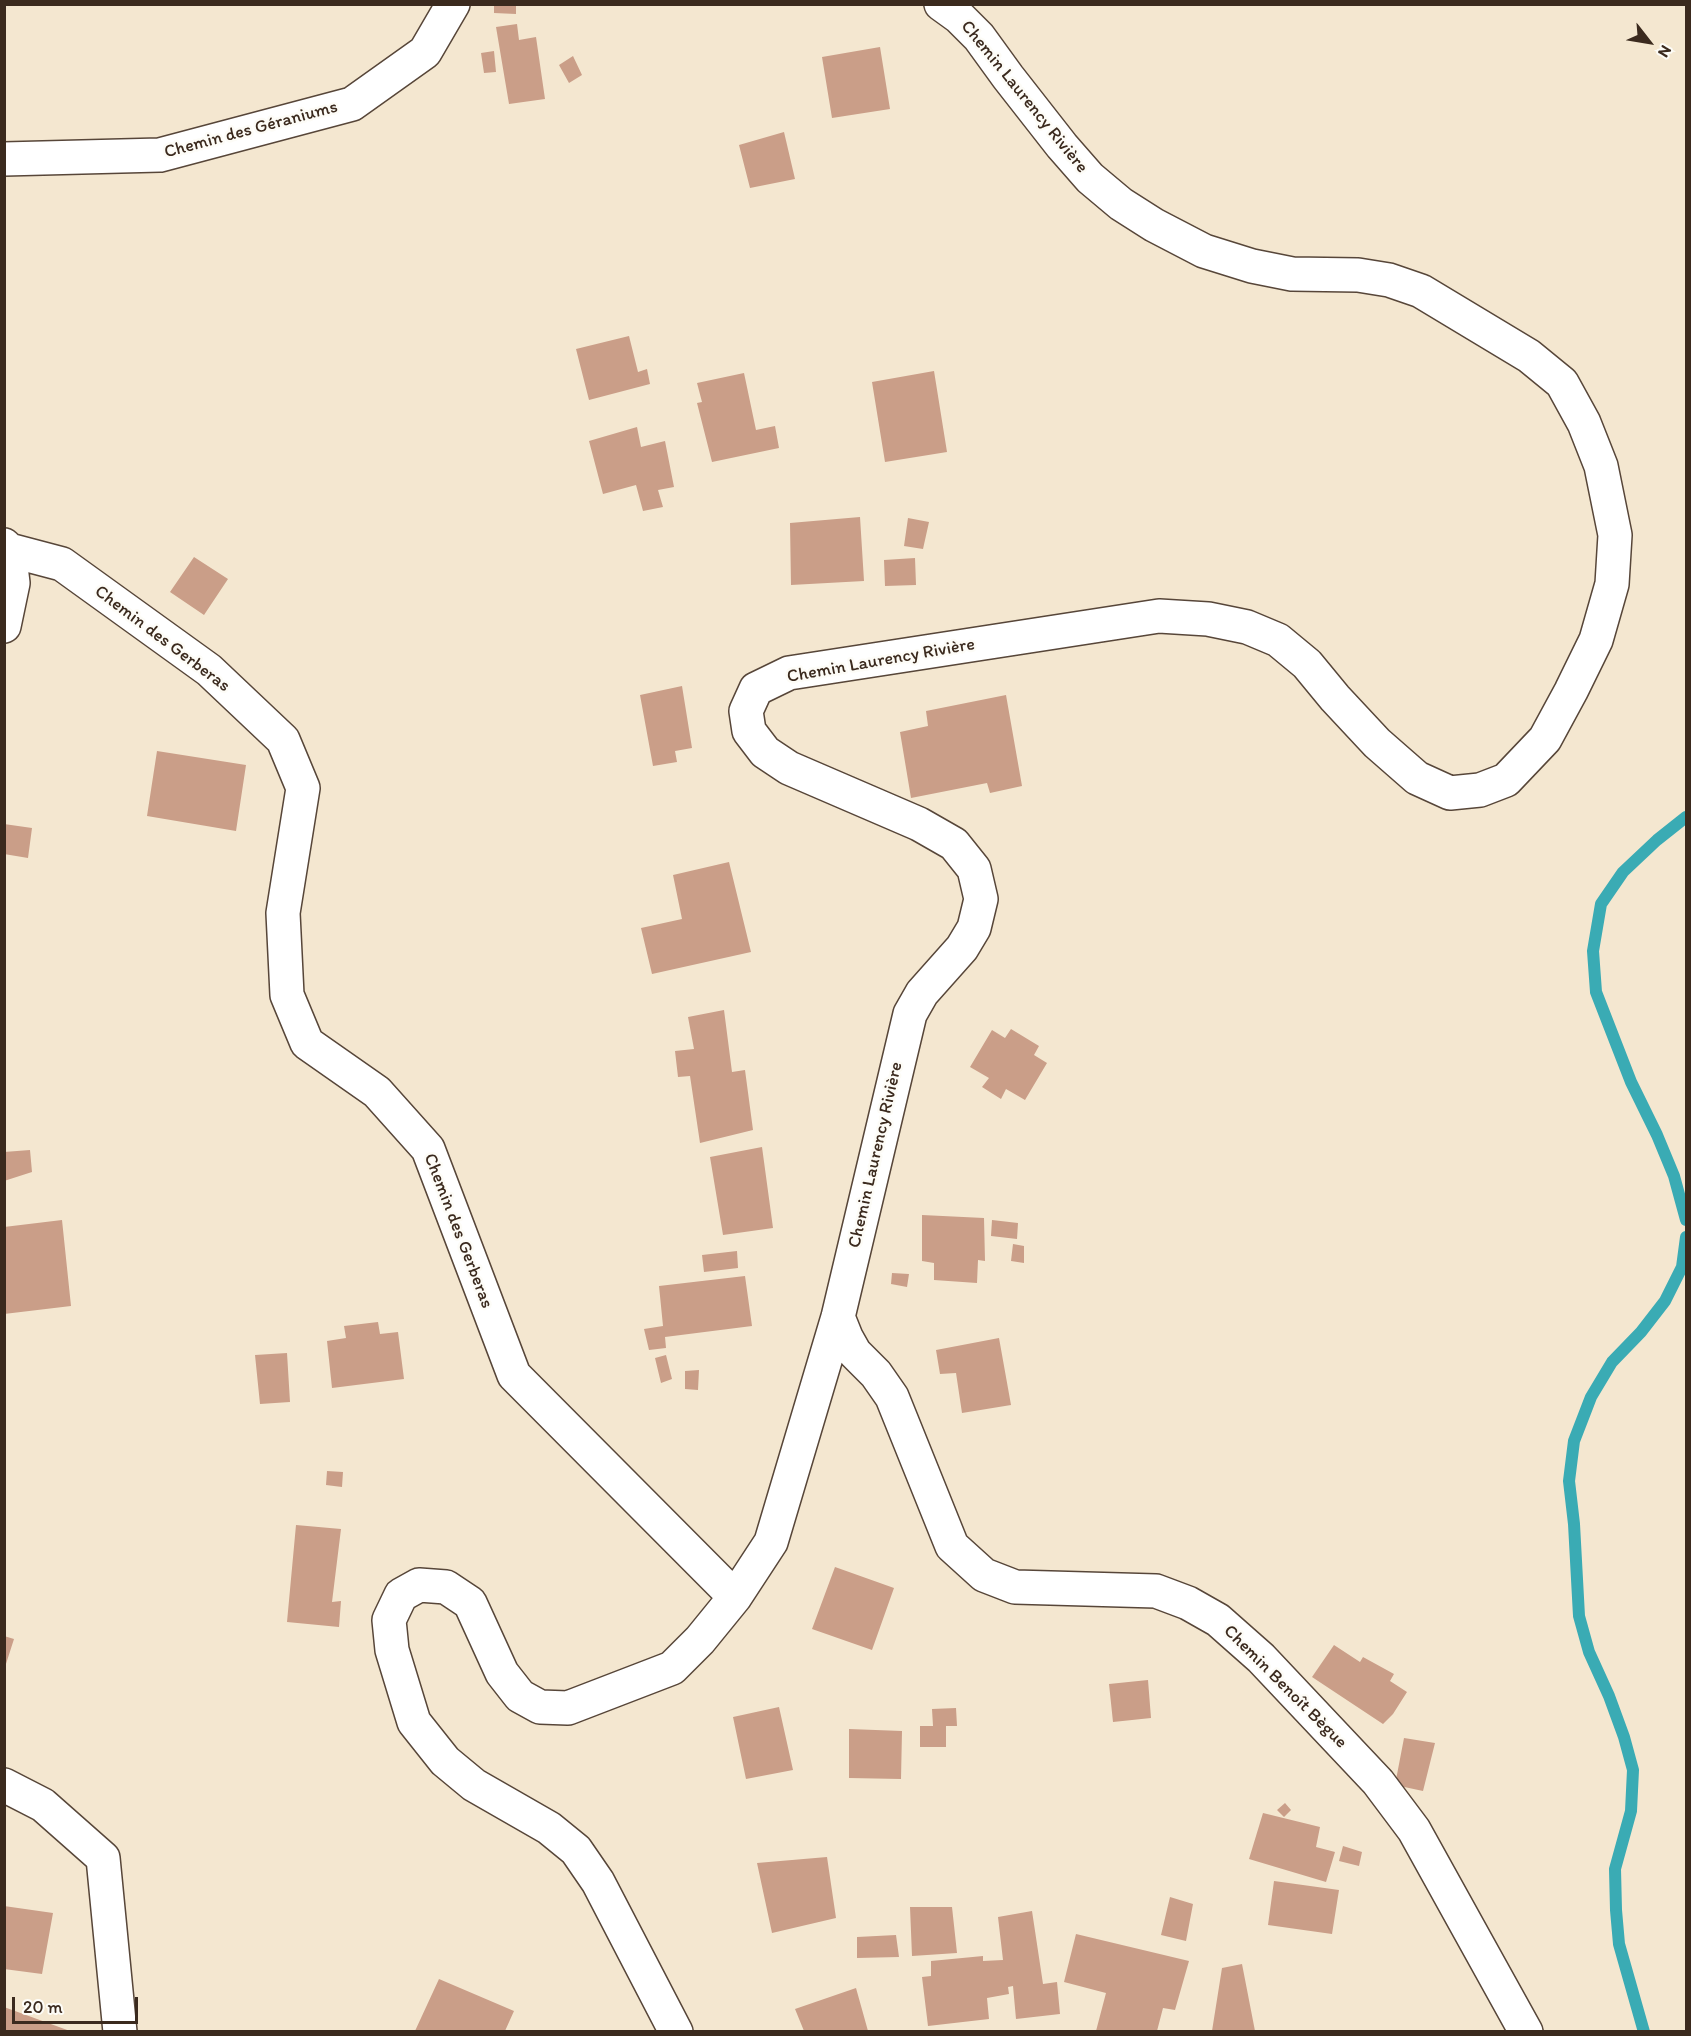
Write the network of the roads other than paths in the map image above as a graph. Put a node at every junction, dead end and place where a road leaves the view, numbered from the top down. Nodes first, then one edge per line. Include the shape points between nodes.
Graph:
1 (453, 4) edge
2 (941, 4) edge
3 (4, 159) edge
4 (7, 547) edge
5 (4, 626) edge
6 (838, 1317) junction
7 (735, 1597) junction
8 (4, 1785) edge
9 (120, 2031) edge
10 (675, 2031) edge
11 (1526, 2031) edge

1 - 3 street, Chemin des Géraniums via 425,52 352,104 160,155
2 - 6 street, Chemin Laurency Rivière via 979,38 1090,178 1154,225 1204,251 1252,266 1292,274 1358,275 1420,291 1529,356 1562,383 1601,466 1615,535 1612,584 1596,640 1545,739 1506,780 1480,790 1450,793 1417,778 1377,743 1306,664 1278,640 1247,627 1208,619 1159,616 789,673 756,689 746,711 749,730 765,752 789,768 919,824 954,844 974,869 981,899 974,928 963,948 922,993 910,1014
4 - 5 street via 13,583
4 - 7 street, Chemin des Gerberas via 62,564 209,670 283,740 303,788 283,913 287,995 307,1042 377,1092 428,1149 514,1375
6 - 7 street, Chemin Laurency Rivière via 771,1542
6 - 11 street, Chemin Benoît Bègue via 855,1353 892,1397 952,1546 984,1575 1015,1587 1156,1591 1218,1620 1261,1658 1378,1782 1408,1822
7 - 10 street, Chemin Laurency Rivière via 672,1668 568,1708 540,1707 520,1696 502,1673 470,1603 446,1587 419,1585 401,1595 389,1620 392,1650 414,1722 445,1761 474,1785 549,1828 576,1850 598,1882
8 - 9 street via 43,1805 103,1858

